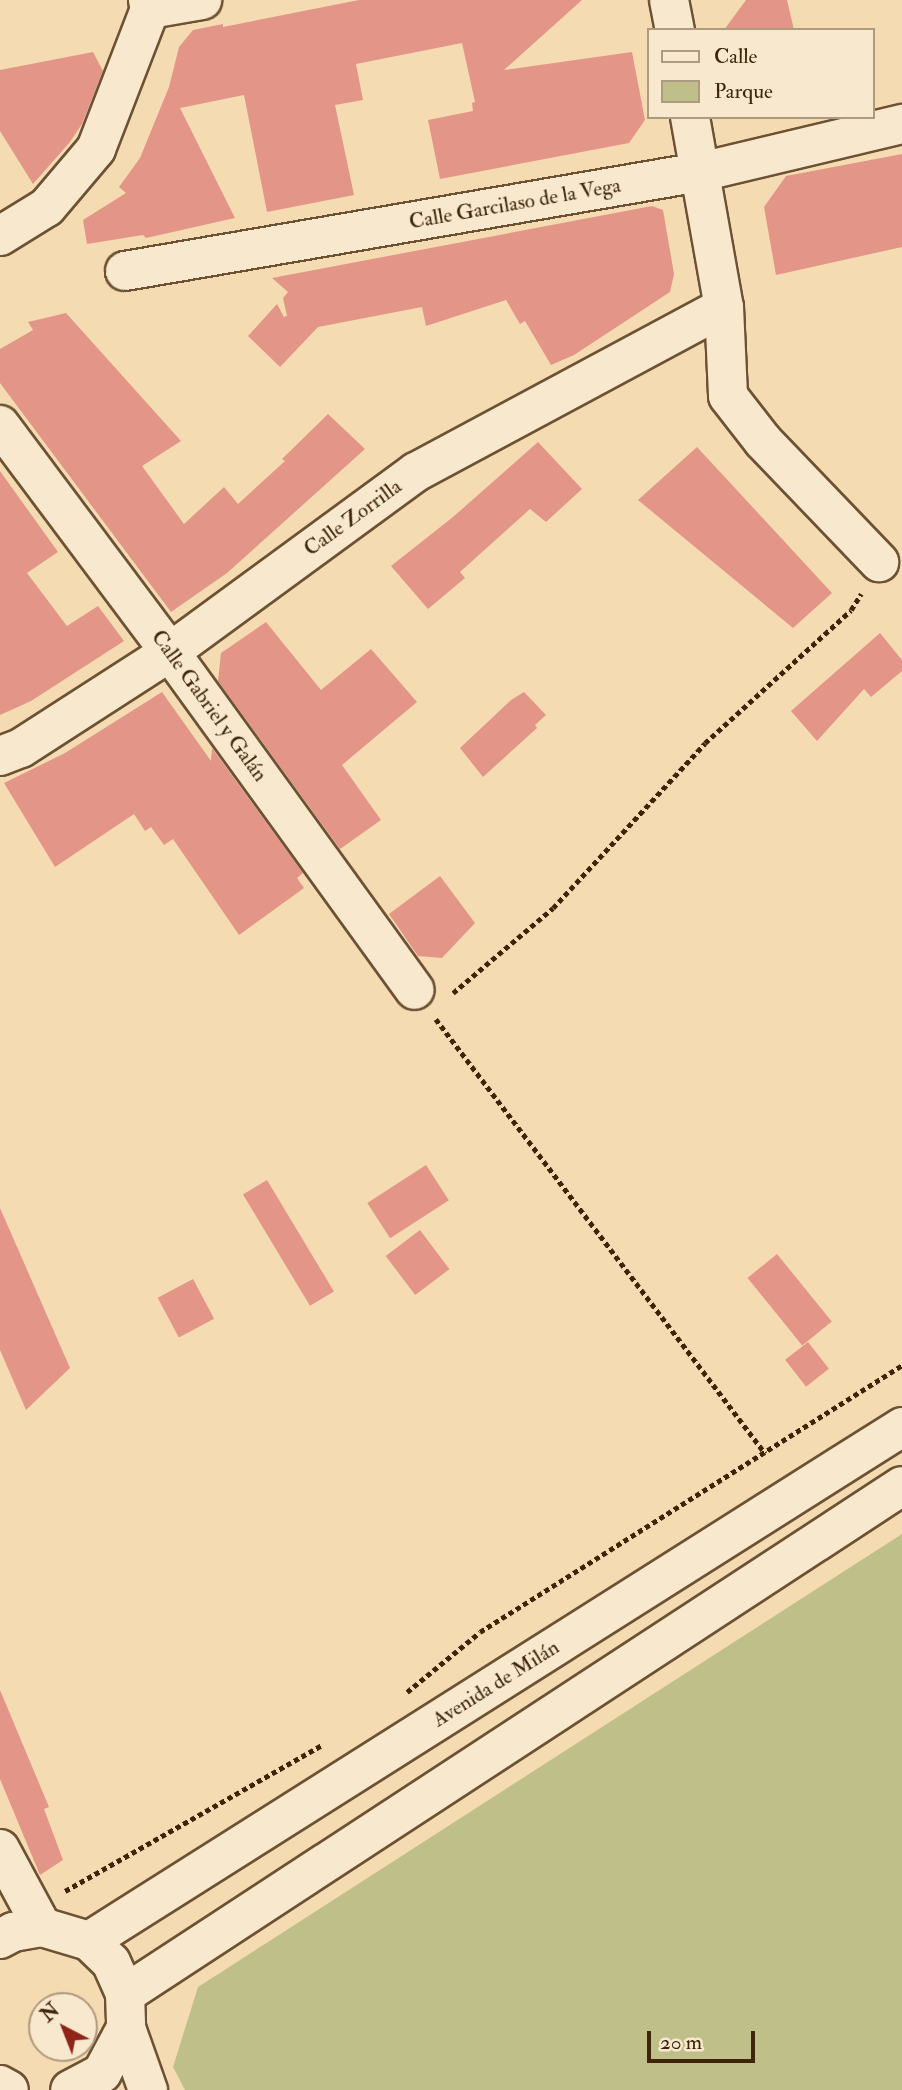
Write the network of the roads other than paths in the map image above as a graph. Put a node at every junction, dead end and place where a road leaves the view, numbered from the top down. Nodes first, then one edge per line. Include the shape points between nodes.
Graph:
1 (202, 0) edge
2 (669, 0) edge
3 (149, 5) edge
4 (675, 28) edge
5 (690, 119) edge
6 (902, 124) edge
7 (700, 172) junction
8 (0, 236) edge
9 (125, 271) dead end
10 (724, 307) junction
11 (0, 425) edge
12 (879, 562) road end
13 (170, 652) junction
14 (0, 756) edge
15 (423, 1001) road end
16 (902, 1427) edge
17 (902, 1486) edge
18 (0, 1849) edge
19 (37, 1918) junction
20 (0, 1939) edge
21 (89, 1941) junction
22 (125, 2011) junction
23 (0, 2085) edge
24 (9, 2090) edge
25 (70, 2090) edge
26 (148, 2090) edge

1 - 3 street
2 - 4 street
3 - 8 street via 96,149 47,207
5 - 7 street
6 - 7 street, Calle Garcilaso de la Vega
7 - 9 street, Calle Garcilaso de la Vega
7 - 10 street
10 - 12 street via 728,396 764,441
10 - 13 street, Calle Zorrilla via 416,472
11 - 13 street, Calle Gabriel y Galán
13 - 14 street, Calle Zorrilla via 21,748
13 - 15 street, Calle Gabriel y Galán
16 - 21 street, Avenida de Milán
17 - 22 street
18 - 19 street
19 - 20 street
19 - 21 street
21 - 22 street via 111,1962
22 - 25 street via 102,2073
22 - 26 street
23 - 24 street

